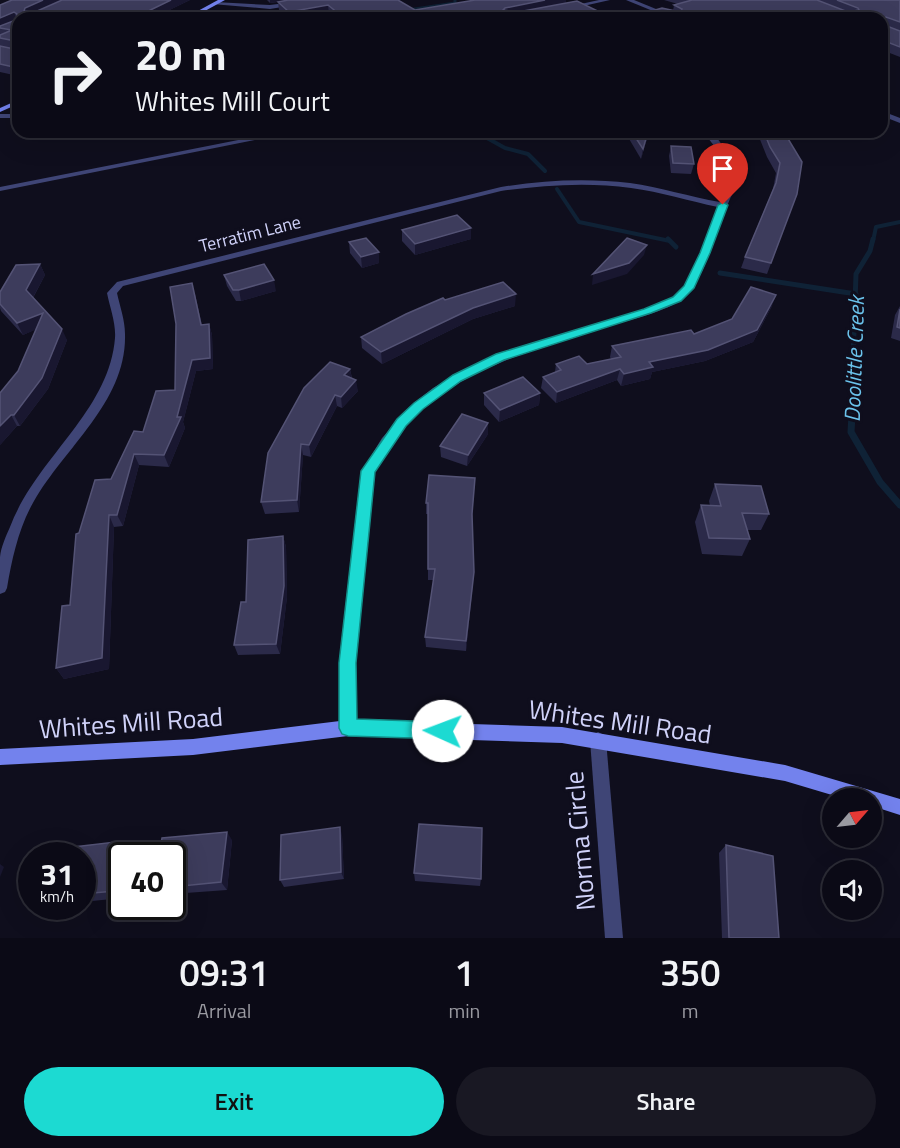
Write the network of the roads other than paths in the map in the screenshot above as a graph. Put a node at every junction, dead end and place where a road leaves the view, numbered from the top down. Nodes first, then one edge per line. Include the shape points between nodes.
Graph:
1 (222, 0) edge
2 (321, 0) edge
3 (607, 0) edge
4 (629, 0) edge
5 (215, 4) junction
6 (567, 7) edge
7 (200, 12) edge
8 (660, 12) edge
9 (259, 138) edge
10 (713, 138) edge
11 (0, 189) edge
12 (723, 205) junction
13 (0, 588) edge
14 (348, 728) junction
15 (598, 740) junction
16 (0, 757) edge
17 (837, 788) edge
18 (882, 801) edge
19 (900, 807) edge
20 (614, 938) edge

1 - 5 street
2 - 5 street via 270,7
3 - 6 street
4 - 8 street
5 - 7 street
9 - 11 street
10 - 12 street via 739,173
12 - 13 street, Terratim Lane via 609,183 529,185 120,284 112,293 120,336 114,370 93,411 30,496 8,548
12 - 14 street via 688,288 677,299 478,366 418,406 386,441 368,471 348,663
14 - 15 street, Whites Mill Road via 562,735
14 - 16 street, Whites Mill Road via 193,747
15 - 17 street, Whites Mill Road via 785,773
15 - 20 street, Norma Circle
18 - 19 street, Whites Mill Road

